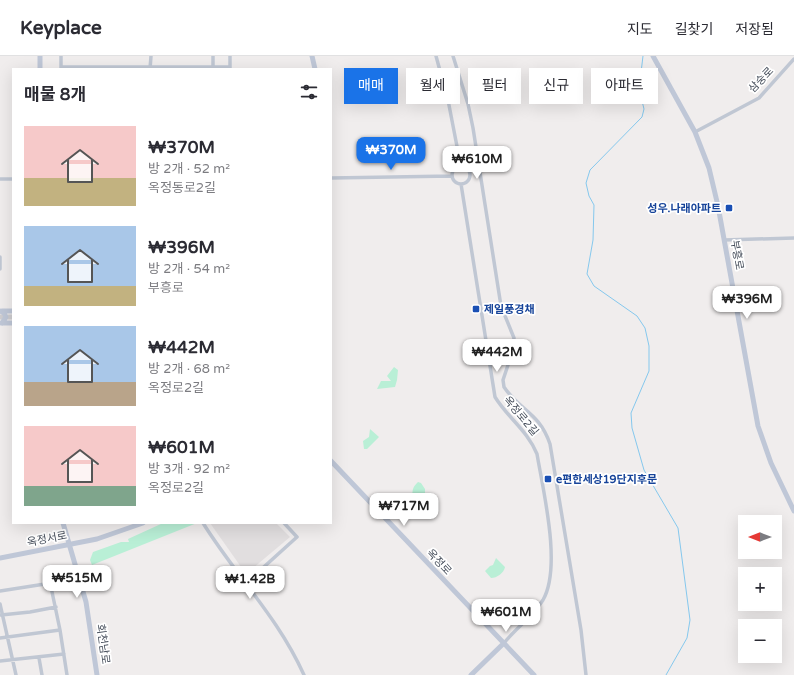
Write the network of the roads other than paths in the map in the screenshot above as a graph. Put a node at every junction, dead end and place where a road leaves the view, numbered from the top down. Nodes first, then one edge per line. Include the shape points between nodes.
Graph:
1 (40, 56) edge
2 (61, 56) edge
3 (150, 56) edge
4 (213, 56) edge
5 (230, 56) edge
6 (312, 56) edge
7 (436, 56) edge
8 (453, 56) edge
9 (653, 56) edge
10 (794, 59) edge
11 (213, 67) edge
12 (40, 68) edge
13 (61, 68) edge
14 (124, 68) edge
15 (150, 68) edge
16 (177, 68) edge
17 (230, 68) edge
18 (315, 68) edge
19 (695, 132) junction
20 (461, 167) junction
21 (452, 176) junction
22 (0, 178) edge
23 (332, 178) edge
24 (12, 179) edge
25 (461, 184) junction
26 (794, 238) edge
27 (724, 240) junction
28 (0, 257) edge
29 (0, 269) edge
30 (0, 311) edge
31 (12, 311) edge
32 (1, 323) edge
33 (12, 323) edge
34 (332, 462) edge
35 (794, 511) edge
36 (63, 524) edge
37 (140, 524) edge
38 (204, 524) edge
39 (285, 524) edge
40 (70, 545) junction
41 (0, 558) edge
42 (246, 583) junction
43 (0, 591) edge
44 (0, 604) edge
45 (56, 607) junction
46 (1, 615) edge
47 (60, 630) junction
48 (0, 638) edge
49 (7, 638) junction
50 (504, 643) junction
51 (64, 654) junction
52 (39, 658) junction
53 (0, 661) edge
54 (12, 661) junction
55 (16, 675) edge
56 (42, 675) edge
57 (67, 675) edge
58 (97, 675) edge
59 (304, 675) edge
60 (471, 675) edge
61 (534, 675) edge
62 (586, 675) edge

1 - 12 main road
2 - 13 street
3 - 15 street
4 - 11 street
5 - 17 street
6 - 18 main road
7 - 20 street via 448,100
8 - 62 street via 473,128 501,306 514,338 503,380 504,387 536,418 545,430 550,444
9 - 19 main road, 부흥로
10 - 19 street, 삼숭로 via 759,98
11 - 16 street
11 - 17 street
13 - 14 street
14 - 15 street
15 - 16 street
19 - 27 main road, 부흥로 via 709,168
20 - 21 street via 456,168
20 - 25 street via 466,169 469,177
21 - 23 street
21 - 25 street via 454,181
22 - 24 street
25 - 50 street, 옥정로2길 via 495,397 501,408 524,431 537,454 552,553 544,598 533,614
26 - 27 street
27 - 35 main road, 부흥로 via 758,426 771,463
28 - 29 street
30 - 31 main road
30 - 32 main road via 6,317
32 - 33 main road
34 - 50 main road, 옥정로
36 - 40 main road, 회천남로
37 - 40 main road, 옥정서로
38 - 42 street via 218,548
39 - 42 street via 297,537
40 - 41 main road, 옥정서로
40 - 58 main road, 회천남로 via 88,609
42 - 59 street via 279,628
43 - 45 street via 48,584 53,589
44 - 46 street
45 - 46 street
45 - 47 street
46 - 49 street
47 - 49 street
47 - 51 street
48 - 49 street
49 - 54 street
50 - 60 main road
50 - 61 main road, 옥정로
51 - 52 street
51 - 57 street
52 - 54 street
52 - 56 street
53 - 54 street
54 - 55 street

